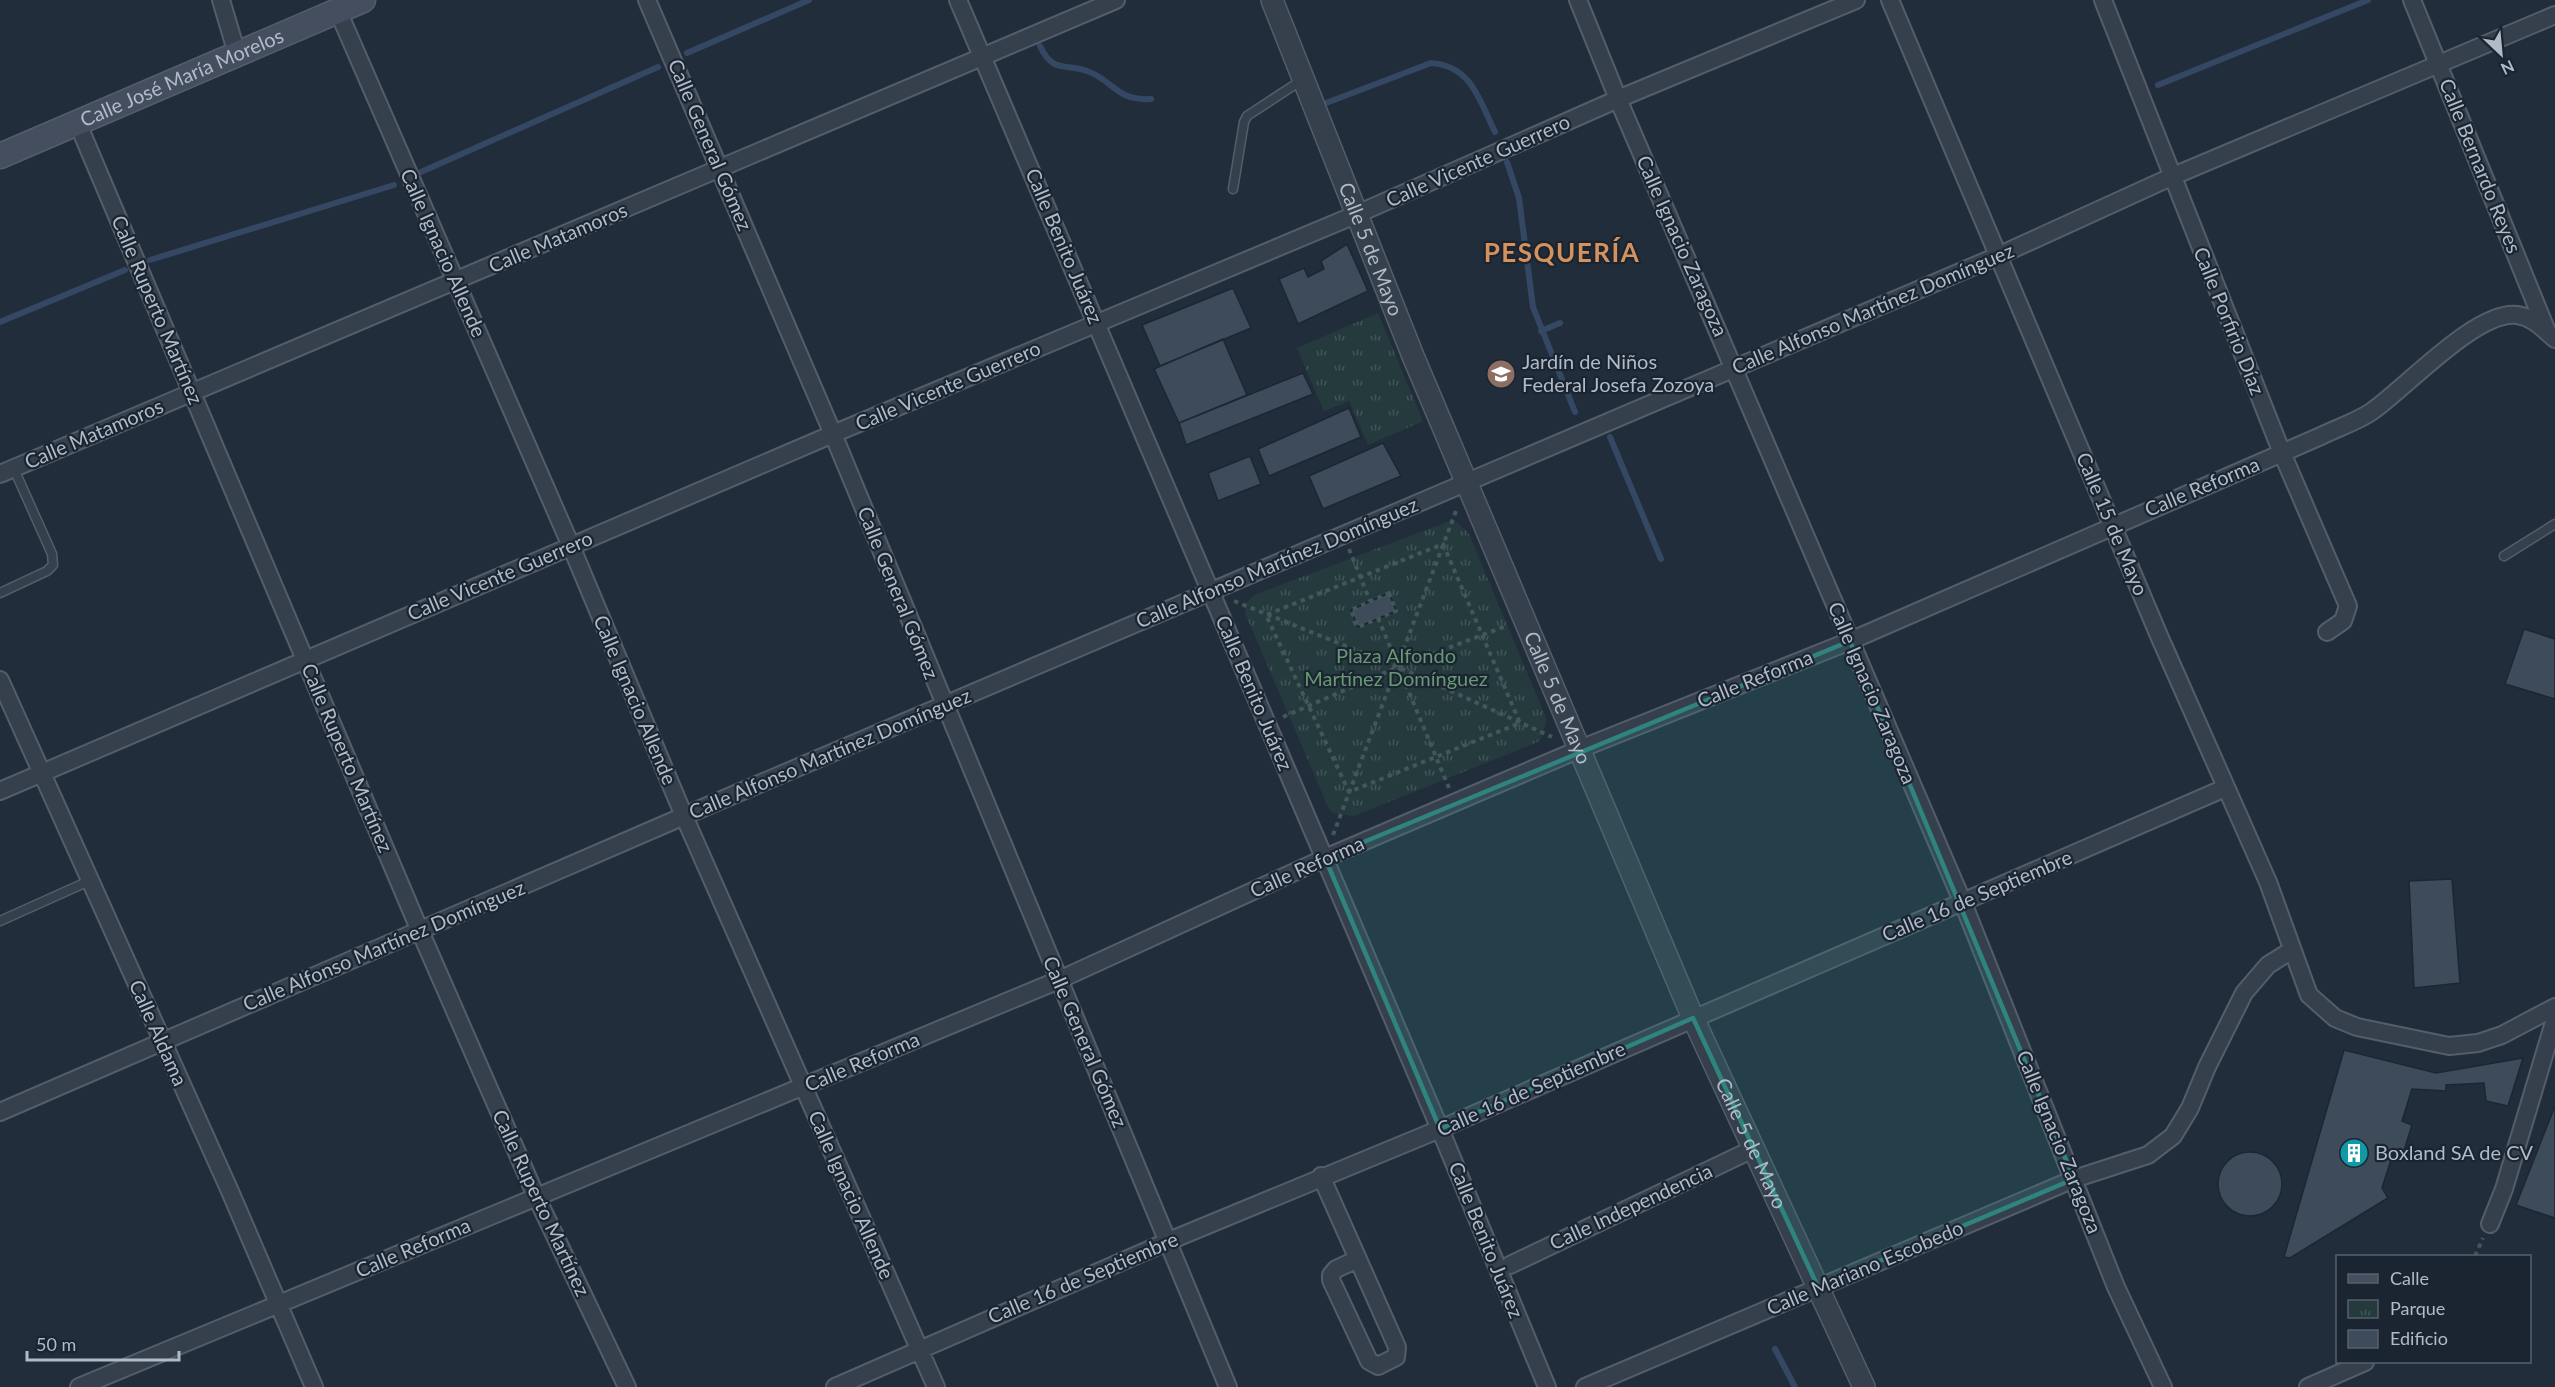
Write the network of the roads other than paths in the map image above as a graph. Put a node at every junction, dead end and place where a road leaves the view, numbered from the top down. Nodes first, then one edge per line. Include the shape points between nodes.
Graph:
1 (221, 0) edge
2 (363, 0) edge
3 (647, 0) edge
4 (958, 0) edge
5 (1116, 0) edge
6 (1272, 0) edge
7 (1578, 0) edge
8 (1856, 0) edge
9 (1890, 0) edge
10 (2103, 0) edge
11 (2412, 0) edge
12 (338, 11) junction
13 (2555, 15) edge
14 (237, 54) junction
15 (984, 58) junction
16 (2438, 63) junction
17 (1302, 80) junction
18 (1618, 99) junction
19 (78, 124) junction
20 (0, 156) edge
21 (721, 169) junction
22 (2171, 177) junction
23 (1233, 189) dead end
24 (1355, 215) junction
25 (2000, 255) junction
26 (455, 281) junction
27 (2515, 315) joint
28 (1097, 323) junction
29 (2551, 336) edge
30 (1736, 368) junction
31 (192, 392) junction
32 (833, 434) junction
33 (2282, 453) junction
34 (7, 471) edge
35 (1466, 483) junction
36 (2555, 524) edge
37 (2112, 526) junction
38 (571, 546) junction
39 (2504, 556) dead end
40 (1211, 592) junction
41 (0, 593) edge
42 (2327, 632) dead end
43 (1850, 641) junction
44 (305, 659) junction
45 (0, 680) edge
46 (944, 705) junction
47 (1580, 749) junction
48 (40, 773) junction
49 (2225, 788) junction
50 (0, 791) edge
51 (684, 816) junction
52 (1324, 858) junction
53 (89, 881) junction
54 (1963, 903) junction
55 (0, 921) edge
56 (420, 931) junction
57 (2292, 950) junction
58 (1059, 980) junction
59 (2555, 1007) edge
60 (1693, 1018) junction
61 (2555, 1019) edge
62 (163, 1042) junction
63 (802, 1087) junction
64 (0, 1112) edge
65 (1440, 1129) junction
66 (1753, 1149) junction
67 (1321, 1176) junction
68 (2074, 1179) junction
69 (536, 1196) junction
70 (2490, 1224) dead end
71 (1169, 1241) junction
72 (1358, 1259) junction
73 (1510, 1265) dead end
74 (1818, 1287) junction
75 (280, 1305) junction
76 (920, 1348) junction
77 (2363, 1363) edge
78 (79, 1387) edge
79 (314, 1387) edge
80 (627, 1387) edge
81 (835, 1387) edge
82 (936, 1387) edge
83 (1228, 1387) edge
84 (1547, 1387) edge
85 (1585, 1387) edge
86 (1864, 1387) edge
87 (2163, 1387) edge
88 (2308, 1387) edge

1 - 14 street
2 - 12 main road, Calle José María Morelos
3 - 21 street, Calle General Gómez
4 - 15 street, Calle Benito Juárez
5 - 15 street, Calle Matamoros
6 - 17 street, Calle 5 de Mayo
7 - 18 street, Calle Ignacio Zaragoza
8 - 18 street, Calle Vicente Guerrero
9 - 25 street, Calle 15 de Mayo
10 - 22 street, Calle Porfirio Díaz
11 - 16 street, Calle Bernardo Reyes
12 - 14 main road, Calle José María Morelos
12 - 26 street, Calle Ignacio Allende
13 - 16 street, Calle Alfonso Martínez Domínguez
14 - 19 main road, Calle José María Morelos
15 - 21 street, Calle Matamoros
15 - 28 street, Calle Benito Juárez
16 - 22 street, Calle Alfonso Martínez Domínguez
16 - 29 street, Calle Bernardo Reyes
17 - 23 lane via 1247,116
17 - 24 street, Calle 5 de Mayo
18 - 24 street, Calle Vicente Guerrero
18 - 30 street, Calle Ignacio Zaragoza
19 - 20 main road, Calle José María Morelos
19 - 31 street, Calle Ruperto Martínez
21 - 26 street, Calle Matamoros
21 - 32 street, Calle General Gómez
22 - 25 street, Calle Alfonso Martínez Domínguez
22 - 33 street, Calle Porfirio Díaz
24 - 28 street, Calle Vicente Guerrero
24 - 35 street, Calle 5 de Mayo
25 - 30 street, Calle Alfonso Martínez Domínguez
25 - 37 street, Calle 15 de Mayo
26 - 31 street, Calle Matamoros
26 - 38 street, Calle Ignacio Allende
27 - 29 street, Calle Bernardo Reyes via 2533,320
27 - 33 street, Calle Reforma via 2498,318 2462,335 2368,414
28 - 32 street, Calle Vicente Guerrero
28 - 40 street, Calle Benito Juárez
30 - 35 street, Calle Alfonso Martínez Domínguez
30 - 43 street, Calle Ignacio Zaragoza
31 - 34 street, Calle Matamoros
31 - 44 street, Calle Ruperto Martínez
32 - 38 street, Calle Vicente Guerrero
32 - 46 street, Calle General Gómez
33 - 37 street, Calle Reforma
33 - 42 street, Calle Porfirio Díaz via 2348,606 2343,621
34 - 41 lane via 52,554 52,565
35 - 40 street, Calle Alfonso Martínez Domínguez
35 - 47 street, Calle 5 de Mayo
36 - 39 lane
37 - 43 street, Calle Reforma
37 - 49 street, Calle 15 de Mayo
38 - 44 street, Calle Vicente Guerrero
38 - 51 street, Calle Ignacio Allende
40 - 46 street, Calle Alfonso Martínez Domínguez
40 - 52 street, Calle Benito Juárez
43 - 47 street, Calle Reforma
43 - 54 street, Calle Ignacio Zaragoza
44 - 48 street, Calle Vicente Guerrero
44 - 56 street, Calle Ruperto Martínez
45 - 48 street, Calle Aldama
46 - 51 street, Calle Alfonso Martínez Domínguez
46 - 58 street, Calle General Gómez
47 - 52 street, Calle Reforma
47 - 60 street, Calle 5 de Mayo
48 - 50 street, Calle Vicente Guerrero
48 - 53 street, Calle Aldama
49 - 54 street, Calle 16 de Septiembre
49 - 57 street, Calle 15 de Mayo via 2268,882
51 - 56 street, Calle Alfonso Martínez Domínguez
51 - 63 street, Calle Ignacio Allende
52 - 58 street, Calle Reforma
52 - 65 street, Calle Benito Juárez
53 - 55 lane
53 - 62 street, Calle Aldama
54 - 60 street, Calle 16 de Septiembre
54 - 68 street, Calle Ignacio Zaragoza
56 - 62 street, Calle Alfonso Martínez Domínguez
56 - 69 street, Calle Ruperto Martínez
57 - 59 street, Calle 15 de Mayo via 2309,995 2336,1018 2357,1027 2449,1046 2502,1035
57 - 68 street, Calle Mariano Escobedo via 2268,965 2244,993 2181,1127 2165,1144 2148,1155
58 - 63 street, Calle Reforma
58 - 71 street, Calle General Gómez
60 - 65 street, Calle 16 de Septiembre
60 - 66 street, Calle 5 de Mayo
61 - 70 street
62 - 64 street, Calle Alfonso Martínez Domínguez
62 - 75 street, Calle Aldama
63 - 69 street, Calle Reforma
63 - 76 street, Calle Ignacio Allende
65 - 67 street, Calle 16 de Septiembre
65 - 84 street, Calle Benito Juárez
66 - 73 street, Calle Independencia
66 - 74 street, Calle 5 de Mayo
67 - 71 street, Calle 16 de Septiembre
67 - 72 street
68 - 74 street, Calle Mariano Escobedo
68 - 87 street, Calle Ignacio Zaragoza via 2116,1287
69 - 75 street, Calle Reforma
69 - 80 street, Calle Ruperto Martínez
71 - 76 street, Calle 16 de Septiembre
71 - 83 street, Calle General Gómez
72 - 72 street via 1336,1269 1331,1280 1369,1361 1378,1366 1393,1359 1398,1350
74 - 85 street, Calle Mariano Escobedo
74 - 86 street, Calle 5 de Mayo
75 - 78 street, Calle Reforma
75 - 79 street, Calle Aldama
76 - 81 street, Calle 16 de Septiembre
76 - 82 street, Calle Ignacio Allende
77 - 88 street

